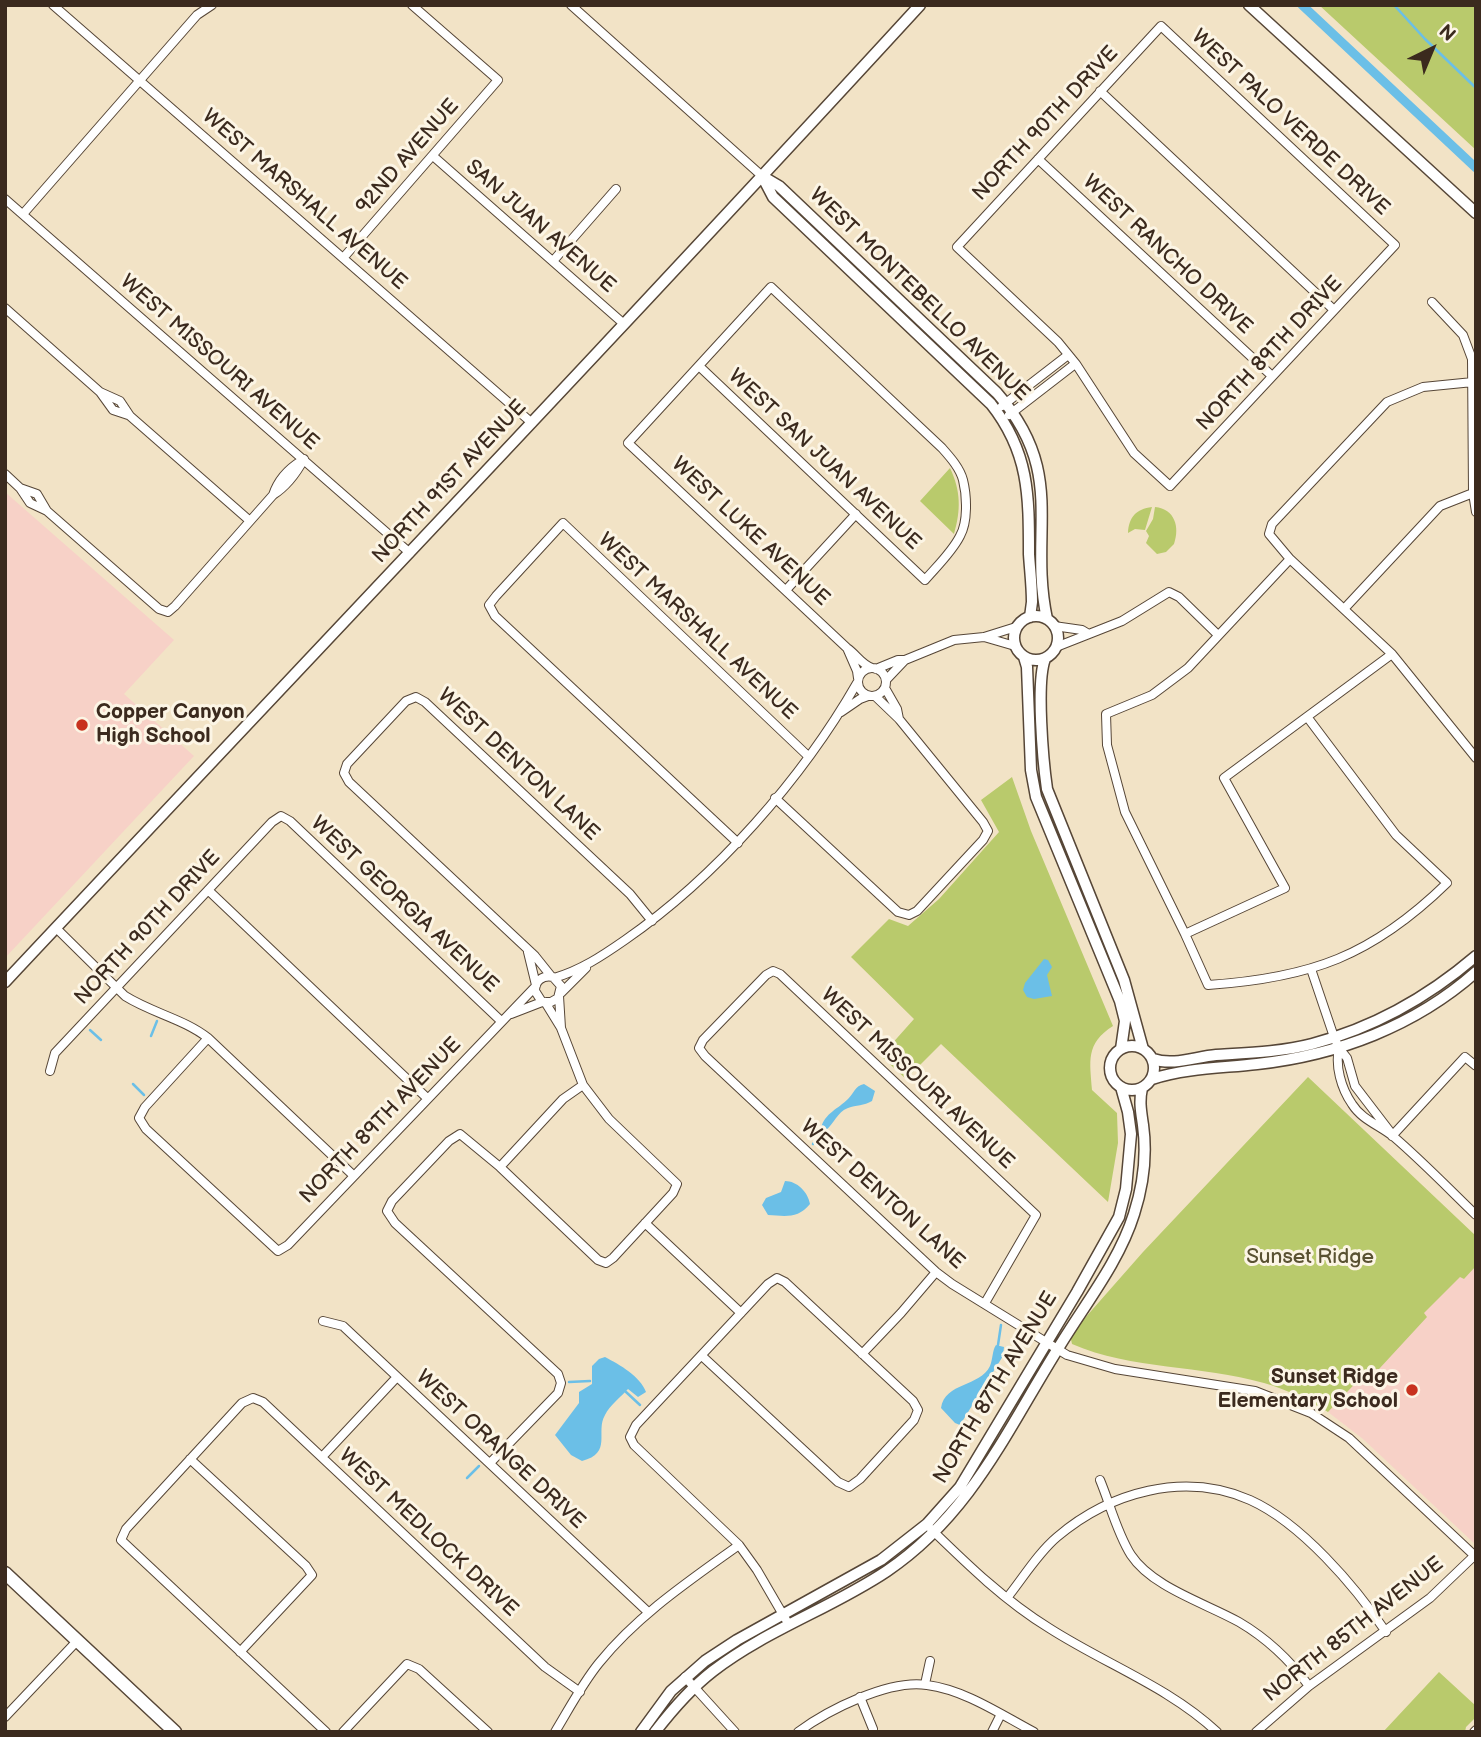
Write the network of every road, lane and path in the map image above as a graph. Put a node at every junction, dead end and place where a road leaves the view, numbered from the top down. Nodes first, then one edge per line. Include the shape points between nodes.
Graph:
1 (54, 5) edge
2 (212, 5) edge
3 (412, 5) edge
4 (571, 5) edge
5 (920, 5) edge
6 (1249, 5) edge
7 (1161, 26) joint
8 (139, 81) junction
9 (1100, 91) junction
10 (433, 156) junction
11 (1038, 159) junction
12 (762, 176) junction
13 (615, 189) dead end
14 (5, 199) edge
15 (1476, 213) edge
16 (23, 214) junction
17 (1395, 245) joint
18 (344, 257) junction
19 (553, 261) junction
20 (1432, 302) dead end
21 (5, 308) edge
22 (1334, 310) junction
23 (624, 324) junction
24 (1068, 355) junction
25 (1075, 363) junction
26 (699, 366) junction
27 (1272, 376) junction
28 (1473, 382) junction
29 (1010, 407) junction
30 (999, 415) junction
31 (531, 423) junction
32 (304, 459) junction
33 (5, 474) edge
34 (1473, 493) junction
35 (1476, 512) edge
36 (856, 514) junction
37 (250, 521) junction
38 (410, 553) junction
39 (1290, 559) junction
40 (786, 590) junction
41 (1343, 609) junction
42 (1030, 617) junction
43 (1051, 623) junction
44 (1016, 627) junction
45 (1087, 633) junction
46 (1218, 635) junction
47 (984, 637) junction
48 (1015, 646) junction
49 (1056, 647) junction
50 (847, 648) junction
51 (1392, 654) junction
52 (1024, 657) junction
53 (1045, 659) junction
54 (905, 660) junction
55 (874, 668) junction
56 (857, 681) junction
57 (885, 684) junction
58 (872, 696) junction
59 (841, 712) junction
60 (1308, 718) junction
61 (900, 719) junction
62 (808, 756) junction
63 (1476, 758) edge
64 (775, 799) junction
65 (281, 816) joint
66 (738, 843) junction
67 (208, 890) junction
68 (652, 921) junction
69 (56, 928) junction
70 (1185, 934) junction
71 (528, 952) junction
72 (1476, 956) edge
73 (587, 966) junction
74 (1311, 968) junction
75 (773, 971) joint
76 (1476, 972) edge
77 (553, 977) junction
78 (5, 982) edge
79 (535, 986) junction
80 (116, 987) junction
81 (560, 995) junction
82 (544, 1002) junction
83 (505, 1018) junction
84 (561, 1028) junction
85 (208, 1038) junction
86 (1336, 1042) junction
87 (1121, 1049) junction
88 (1143, 1049) junction
89 (1153, 1059) junction
90 (1476, 1066) edge
91 (50, 1071) dead end
92 (1152, 1079) junction
93 (583, 1085) junction
94 (1121, 1087) junction
95 (1142, 1088) junction
96 (428, 1098) junction
97 (1366, 1101) junction
98 (1357, 1110) junction
99 (1392, 1136) junction
100 (500, 1167) junction
101 (354, 1176) junction
102 (1476, 1215) edge
103 (645, 1223) junction
104 (936, 1272) junction
105 (985, 1303) junction
106 (741, 1313) junction
107 (323, 1321) dead end
108 (1046, 1342) junction
109 (1058, 1349) junction
110 (862, 1354) junction
111 (702, 1356) junction
112 (397, 1377) junction
113 (322, 1457) junction
114 (190, 1459) junction
115 (490, 1463) junction
116 (1100, 1480) dead end
117 (1109, 1502) junction
118 (931, 1528) junction
119 (739, 1545) junction
120 (1475, 1556) edge
121 (5, 1573) edge
122 (1007, 1598) junction
123 (649, 1612) junction
124 (783, 1615) junction
125 (789, 1626) junction
126 (1386, 1632) junction
127 (78, 1640) junction
128 (240, 1652) junction
129 (930, 1661) dead end
130 (685, 1678) junction
131 (925, 1684) junction
132 (1309, 1686) junction
133 (694, 1687) junction
134 (579, 1692) junction
135 (860, 1697) junction
136 (1001, 1714) junction
137 (5, 1717) edge
138 (873, 1729) dead end
139 (175, 1732) edge
140 (326, 1732) edge
141 (343, 1732) edge
142 (488, 1732) edge
143 (555, 1732) edge
144 (641, 1732) edge
145 (655, 1732) edge
146 (735, 1732) edge
147 (798, 1732) edge
148 (992, 1732) edge
149 (1034, 1732) edge
150 (1217, 1732) edge
151 (1256, 1732) edge

1 - 8 street, WEST MARSHALL AVENUE
2 - 8 street via 197,15
3 - 10 street, 92ND AVENUE via 498,80
4 - 12 street, WEST MONTEBELLO AVENUE
5 - 12 street, NORTH 91ST AVENUE
6 - 15 street
7 - 9 street, NORTH 90TH DRIVE
7 - 17 street, WEST PALO VERDE DRIVE
8 - 16 street
8 - 18 street, WEST MARSHALL AVENUE
9 - 11 street, NORTH 90TH DRIVE
9 - 22 street
10 - 18 street, 92ND AVENUE
10 - 19 street, SAN JUAN AVENUE
11 - 24 street, NORTH 90TH DRIVE via 957,247
11 - 27 street, WEST RANCHO DRIVE
12 - 23 street, NORTH 91ST AVENUE
12 - 29 street, WEST MONTEBELLO AVENUE via 779,186
12 - 30 street, WEST MONTEBELLO AVENUE via 773,197
13 - 19 street
14 - 16 street, WEST MISSOURI AVENUE
16 - 32 street, WEST MISSOURI AVENUE
17 - 22 street, NORTH 89TH DRIVE
18 - 31 street, WEST MARSHALL AVENUE
19 - 23 street, SAN JUAN AVENUE
20 - 28 street via 1463,335 1472,359
21 - 37 street via 100,392 113,410 130,416
22 - 27 street, NORTH 89TH DRIVE
23 - 31 street, NORTH 91ST AVENUE
24 - 25 street
24 - 29 street
25 - 27 street, NORTH 89TH DRIVE via 1135,453 1170,486
25 - 29 street
26 - 36 street, WEST SAN JUAN AVENUE
26 - 36 street, WEST SAN JUAN AVENUE via 771,287 942,448 963,480 962,533 925,580
26 - 40 street, WEST LUKE AVENUE via 628,443
28 - 34 street
28 - 39 street via 1423,387 1387,402 1272,524 1269,534
29 - 30 street
29 - 43 street, WEST MONTEBELLO AVENUE via 1040,473 1043,588
30 - 42 street, WEST MONTEBELLO AVENUE via 1020,455 1028,494
31 - 38 street, NORTH 91ST AVENUE
32 - 37 street via 276,485
32 - 38 street, WEST MISSOURI AVENUE
33 - 37 street via 30,503 47,511 168,612
34 - 35 street
34 - 41 street via 1440,506
36 - 40 street
38 - 69 street, NORTH 91ST AVENUE
39 - 41 street
39 - 46 street
40 - 50 street, WEST LUKE AVENUE
41 - 51 street
42 - 43 street
42 - 44 street
43 - 45 street
43 - 49 street via 1058,639
44 - 47 street
44 - 48 street
45 - 46 street via 1122,621 1169,592
45 - 49 street
46 - 70 street via 1169,684 1105,714 1107,745 1125,812
47 - 48 street
47 - 54 street via 954,640
48 - 52 street
49 - 53 street
50 - 55 street, WEST LUKE AVENUE
50 - 56 street, WEST LUKE AVENUE via 858,671
51 - 60 street
51 - 63 street
52 - 53 street
52 - 87 street via 1036,797 1120,1001 1125,1021
53 - 88 street via 1040,676 1047,789 1124,980
54 - 55 street
54 - 57 street
55 - 56 street via 863,671
55 - 57 street
56 - 58 street via 860,692
56 - 59 street
57 - 58 street
57 - 61 street
58 - 59 street
58 - 61 street
59 - 62 street
60 - 70 street via 1224,778 1284,888
60 - 74 street via 1396,835 1447,883 1418,912 1380,939
61 - 64 street via 988,831 917,911 909,915 898,912
62 - 64 street
62 - 66 street, WEST MARSHALL AVENUE via 563,523 489,605 495,616
64 - 66 street
65 - 67 street, NORTH 90TH DRIVE
65 - 83 street, WEST GEORGIA AVENUE
66 - 68 street
67 - 80 street, NORTH 90TH DRIVE
67 - 96 street
68 - 71 street, WEST DENTON LANE via 630,894 425,702 416,697 407,701 347,764 344,773
68 - 73 street
69 - 78 street, NORTH 91ST AVENUE
69 - 80 street
70 - 74 street via 1208,985 1249,982
71 - 77 street
71 - 79 street
72 - 86 street via 1418,999
73 - 77 street
73 - 81 street
74 - 86 street
75 - 104 street, WEST DENTON LANE via 699,1048
75 - 105 street, WEST MISSOURI AVENUE via 1036,1215
76 - 86 street via 1399,1024 1371,1037
77 - 79 street via 539,979
77 - 81 street via 560,982
79 - 82 street via 536,996
79 - 83 street, NORTH 89TH AVENUE
80 - 85 street via 137,1004 194,1027
80 - 91 street, NORTH 90TH DRIVE via 55,1053
81 - 82 street
81 - 84 street
82 - 83 street, NORTH 89TH AVENUE
82 - 84 street
83 - 96 street, NORTH 89TH AVENUE
84 - 93 street
85 - 101 street
85 - 101 street, NORTH 89TH AVENUE via 145,1107 139,1118 146,1129 278,1251
86 - 89 street via 1175,1062
86 - 92 street via 1294,1059
86 - 97 street
86 - 98 street via 1343,1086
87 - 88 street
87 - 94 street via 1110,1067
88 - 89 street
89 - 92 street
90 - 99 street via 1465,1056
92 - 95 street
93 - 100 street via 563,1098
93 - 103 street via 609,1119 677,1184
94 - 95 street
94 - 108 street, NORTH 87TH AVENUE via 1130,1134 1119,1217
95 - 109 street, NORTH 87TH AVENUE via 1139,1109 1144,1164 1134,1214 1110,1266
96 - 101 street, NORTH 89TH AVENUE
97 - 98 street
97 - 99 street
98 - 99 street
99 - 102 street
100 - 103 street via 598,1260 606,1263 613,1258
100 - 115 street via 460,1134 439,1151 387,1211 558,1374 558,1392
103 - 106 street
104 - 105 street, WEST DENTON LANE
104 - 110 street
105 - 108 street, WEST DENTON LANE
106 - 110 street via 777,1278
106 - 111 street
107 - 112 street, WEST ORANGE DRIVE via 343,1326
108 - 109 street, WEST DENTON LANE
108 - 118 street, NORTH 87TH AVENUE
109 - 118 street, NORTH 87TH AVENUE via 981,1477 949,1518
109 - 120 street via 1115,1369 1255,1391 1311,1413 1349,1438
110 - 111 street via 918,1410 914,1420 849,1487 838,1482
111 - 119 street via 630,1437 634,1446
112 - 113 street
112 - 115 street, WEST ORANGE DRIVE
113 - 114 street, WEST MEDLOCK DRIVE via 253,1398 242,1403
113 - 134 street, WEST MEDLOCK DRIVE via 545,1667
114 - 128 street via 125,1529 121,1540
114 - 128 street via 312,1575
115 - 123 street, WEST ORANGE DRIVE
116 - 117 street
117 - 122 street via 1055,1539
117 - 126 street via 1147,1489 1189,1487 1250,1500 1273,1513 1328,1561 1365,1600
117 - 132 street via 1139,1565 1159,1581 1260,1635 1291,1662
118 - 122 street
118 - 124 street, NORTH 87TH AVENUE
118 - 125 street, NORTH 87TH AVENUE via 913,1552
119 - 123 street
119 - 124 street
120 - 126 street, NORTH 85TH AVENUE
121 - 127 main road
122 - 150 street via 1047,1627 1176,1700
123 - 134 street via 598,1664
124 - 125 street
124 - 130 street, NORTH 87TH AVENUE via 718,1651
125 - 133 street, NORTH 87TH AVENUE via 727,1661
126 - 132 street, NORTH 85TH AVENUE
127 - 137 street
127 - 139 main road
128 - 140 street
129 - 131 street
130 - 133 street
130 - 144 street, NORTH 87TH AVENUE
131 - 135 street
131 - 136 street via 978,1701
132 - 151 street, NORTH 85TH AVENUE
133 - 145 street, NORTH 87TH AVENUE
133 - 146 street
134 - 143 street
135 - 138 street
135 - 147 street
136 - 148 street
136 - 149 street
141 - 142 street via 407,1664 419,1669

